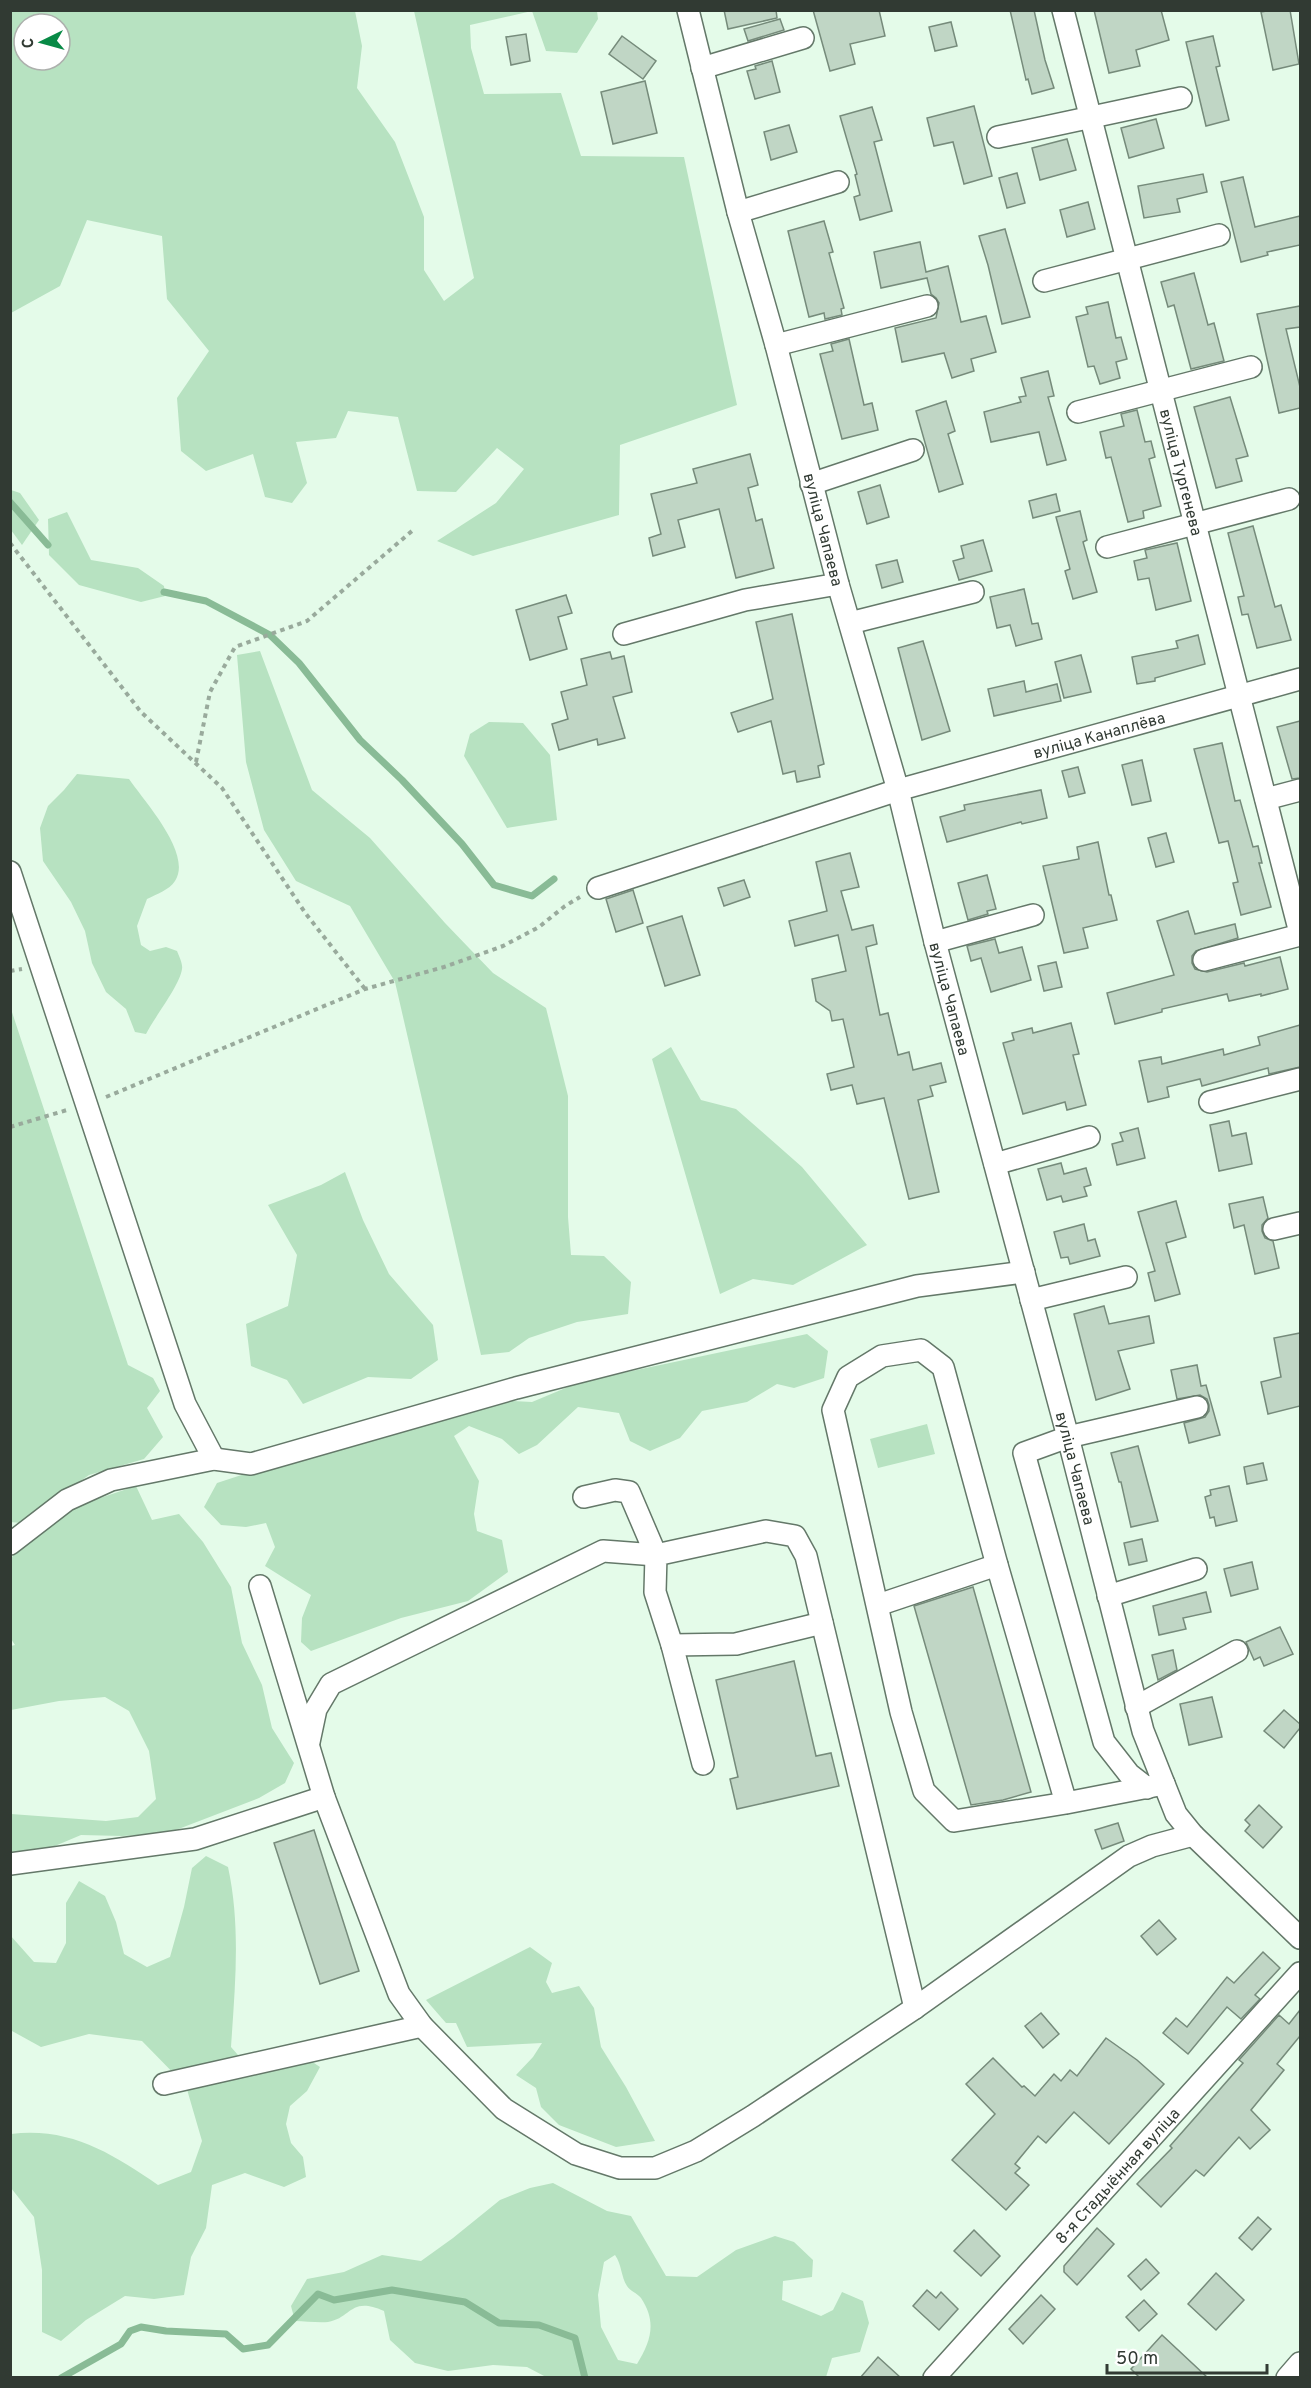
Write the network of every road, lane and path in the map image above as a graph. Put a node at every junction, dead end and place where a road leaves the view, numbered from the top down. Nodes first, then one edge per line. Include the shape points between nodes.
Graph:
1 (688, 10) edge
2 (1063, 10) edge
3 (803, 38) dead end
4 (702, 68) junction
5 (1181, 98) dead end
6 (1090, 118) junction
7 (998, 137) dead end
8 (838, 182) dead end
9 (738, 212) junction
10 (1219, 235) dead end
11 (1127, 259) junction
12 (1044, 281) dead end
13 (927, 306) dead end
14 (776, 345) junction
15 (1251, 367) dead end
16 (1161, 390) junction
17 (1078, 412) dead end
18 (913, 450) dead end
19 (811, 484) junction
20 (1289, 499) dead end
21 (1197, 524) junction
22 (412, 531) dead end
23 (10, 543) edge
24 (1107, 547) dead end
25 (838, 584) junction
26 (973, 592) dead end
27 (850, 623) junction
28 (624, 634) dead end
29 (1300, 679) edge
30 (1239, 694) junction
31 (196, 763) junction
32 (898, 790) junction
33 (1300, 790) edge
34 (1266, 799) junction
35 (10, 872) edge
36 (598, 888) dead end
37 (565, 906) dead end
38 (1033, 915) dead end
39 (1300, 934) edge
40 (935, 942) junction
41 (1204, 960) dead end
42 (365, 989) junction
43 (1300, 1079) edge
44 (1210, 1102) dead end
45 (88, 1104) junction
46 (10, 1127) edge
47 (1089, 1137) dead end
48 (995, 1164) junction
49 (1300, 1223) edge
50 (1274, 1229) dead end
51 (1024, 1272) junction
52 (1126, 1277) dead end
53 (1031, 1300) junction
54 (1197, 1407) dead end
55 (1068, 1437) junction
56 (214, 1459) junction
57 (584, 1497) dead end
58 (10, 1544) edge
59 (656, 1555) junction
60 (997, 1565) junction
61 (1196, 1569) dead end
62 (260, 1586) dead end
63 (1108, 1596) junction
64 (878, 1605) junction
65 (822, 1623) junction
66 (672, 1646) junction
67 (1238, 1651) dead end
68 (1136, 1707) junction
69 (308, 1745) junction
70 (703, 1764) dead end
71 (1155, 1786) junction
72 (324, 1797) junction
73 (1066, 1803) junction
74 (1193, 1835) junction
75 (10, 1864) edge
76 (1300, 1938) edge
77 (1300, 1973) edge
78 (915, 2008) junction
79 (422, 2025) junction
80 (164, 2084) dead end
81 (1300, 2363) edge
82 (934, 2378) edge
83 (1287, 2378) edge

1 - 4 street, вуліца Чапаева
2 - 6 street, вуліца Тургенева
3 - 4 street
4 - 9 street, вуліца Чапаева
5 - 6 street
6 - 7 street
6 - 11 street, вуліца Тургенева
8 - 9 street
9 - 14 street, вуліца Чапаева
10 - 11 street
11 - 12 street
11 - 16 street, вуліца Тургенева
13 - 14 street
14 - 19 street, вуліца Чапаева
15 - 16 street
16 - 17 street
16 - 21 street, вуліца Тургенева
18 - 19 street
19 - 25 street, вуліца Чапаева
20 - 21 street
21 - 24 street
21 - 30 street, вуліца Тургенева
22 - 31 path via 307,621 235,647 210,692
23 - 31 path via 141,712
25 - 27 street, вуліца Чапаева
25 - 28 street via 745,600
26 - 27 street
27 - 32 street, вуліца Чапаева
29 - 30 street, вуліца Канаплёва
30 - 32 street, вуліца Канаплёва
30 - 34 street, вуліца Тургенева
31 - 42 path via 222,788 306,914
32 - 36 street, вуліца Канаплёва
32 - 40 street, вуліца Чапаева
33 - 34 street
34 - 39 street, вуліца Тургенева
35 - 45 street
37 - 42 path via 539,927 503,946
38 - 40 street
39 - 41 street
40 - 48 street, вуліца Чапаева
42 - 45 path
43 - 44 street
45 - 46 path
45 - 56 street via 185,1404
47 - 48 street
48 - 51 street, вуліца Чапаева
49 - 50 street
51 - 53 street, вуліца Чапаева
51 - 56 street via 917,1286 516,1388 251,1464
52 - 53 street
53 - 55 street, вуліца Чапаева
54 - 55 street
55 - 63 street, вуліца Чапаева
55 - 71 street via 1024,1453 1104,1742 1129,1774
56 - 58 street via 111,1480 67,1500
57 - 59 street via 615,1490 629,1492
59 - 65 street via 766,1531 795,1536 806,1556
59 - 66 street via 655,1592
59 - 69 street via 603,1551 331,1684 316,1709
60 - 64 street
60 - 64 street via 944,1367 921,1350 882,1356 848,1377 833,1410
60 - 73 street
61 - 63 street
62 - 69 street
63 - 68 street, вуліца Чапаева
64 - 73 street via 901,1712 924,1791 954,1821
65 - 66 street via 736,1644
65 - 78 street
66 - 70 street
67 - 68 street
68 - 71 street, вуліца Чапаева
69 - 72 street
71 - 73 street
71 - 74 street, вуліца Чапаева
72 - 75 street via 195,1839
72 - 79 street via 399,1994
74 - 76 street, вуліца Чапаева
74 - 78 street via 1129,1856
77 - 82 street, 8-я Стадыённая вуліца
78 - 79 street via 753,2116 696,2151 655,2168 620,2168 576,2154 504,2109
79 - 80 street
81 - 83 street

